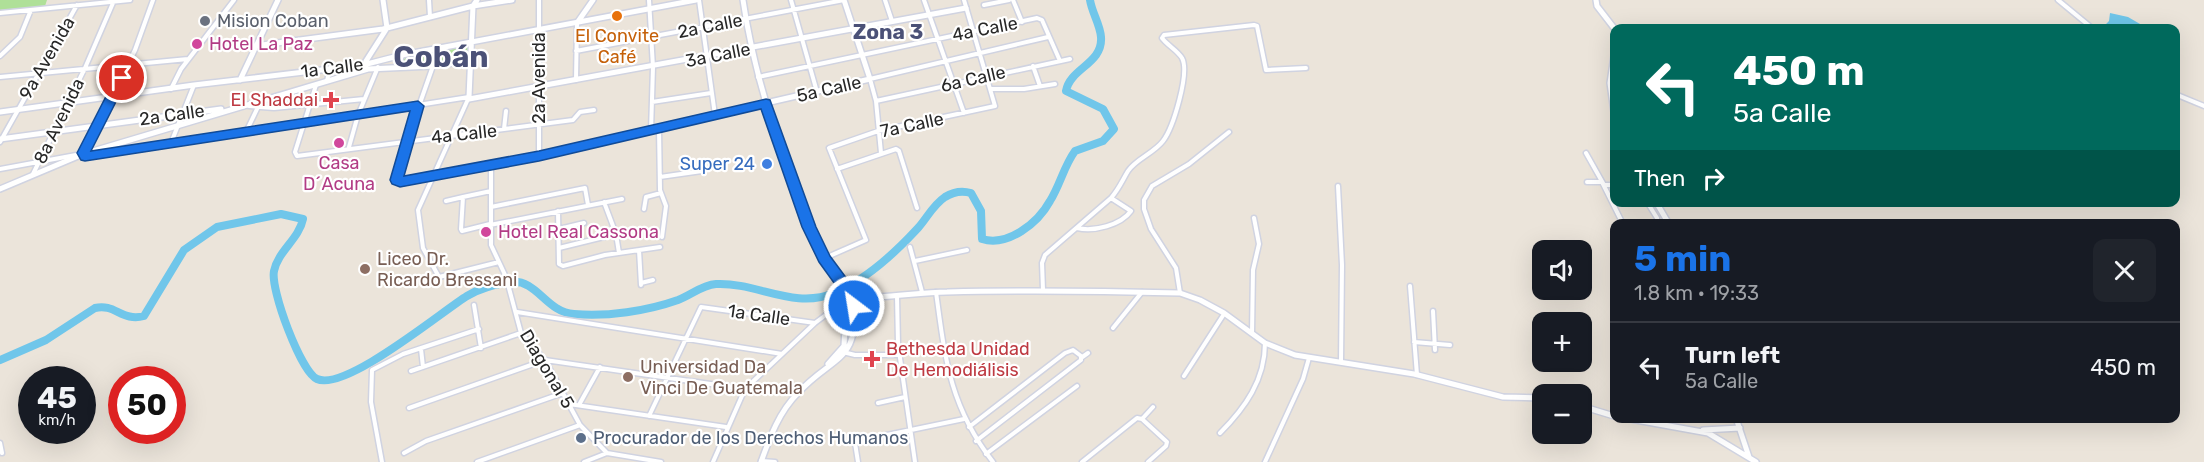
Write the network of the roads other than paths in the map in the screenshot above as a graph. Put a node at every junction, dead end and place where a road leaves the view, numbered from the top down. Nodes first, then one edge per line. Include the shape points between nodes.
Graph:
1 (130, 0) edge
2 (153, 0) edge
3 (234, 0) edge
4 (278, 0) edge
5 (382, 0) edge
6 (429, 0) edge
7 (477, 0) edge
8 (512, 0) edge
9 (539, 0) edge
10 (593, 0) edge
11 (649, 0) edge
12 (698, 0) edge
13 (743, 0) edge
14 (791, 0) edge
15 (844, 0) edge
16 (885, 0) edge
17 (924, 0) edge
18 (964, 0) edge
19 (1011, 0) edge
20 (1596, 0) edge
21 (2058, 0) edge
22 (110, 2) edge
23 (984, 4) dead end
24 (78, 5) junction
25 (473, 6) junction
26 (966, 8) junction
27 (649, 9) junction
28 (32, 10) junction
29 (793, 10) junction
30 (0, 13) edge
31 (929, 14) junction
32 (430, 18) junction
33 (745, 19) junction
34 (892, 21) junction
35 (1022, 22) junction
36 (577, 23) junction
37 (1611, 24) edge
38 (2087, 24) edge
39 (703, 27) junction
40 (387, 28) junction
41 (852, 29) junction
42 (539, 30) junction
43 (973, 31) junction
44 (651, 37) junction
45 (1048, 37) junction
46 (938, 38) junction
47 (803, 39) junction
48 (472, 42) junction
49 (254, 46) junction
50 (750, 49) junction
51 (576, 51) junction
52 (862, 54) junction
53 (980, 54) junction
54 (402, 55) junction
55 (0, 56) edge
56 (708, 57) junction
57 (188, 59) junction
58 (1070, 59) dead end
59 (472, 60) junction
60 (366, 61) dead end
61 (946, 61) junction
62 (1060, 61) junction
63 (128, 64) junction
64 (379, 66) junction
65 (399, 66) junction
66 (433, 66) junction
67 (810, 66) junction
68 (1033, 66) junction
69 (85, 68) junction
70 (330, 68) junction
71 (653, 68) junction
72 (1306, 68) dead end
73 (352, 72) dead end
74 (39, 73) junction
75 (987, 75) junction
76 (343, 76) junction
77 (0, 77) edge
78 (757, 77) junction
79 (870, 79) junction
80 (240, 80) junction
81 (576, 80) junction
82 (327, 81) junction
83 (316, 84) junction
84 (954, 84) junction
85 (1055, 84) dead end
86 (194, 85) junction
87 (1040, 86) junction
88 (539, 87) junction
89 (171, 89) junction
90 (991, 89) junction
91 (817, 92) junction
92 (711, 93) junction
93 (2180, 96) edge
94 (112, 97) junction
95 (469, 98) junction
96 (364, 99) junction
97 (262, 100) junction
98 (876, 100) junction
99 (652, 102) junction
100 (68, 103) junction
101 (312, 104) junction
102 (766, 104) junction
103 (418, 106) junction
104 (2204, 106) edge
105 (237, 107) junction
106 (258, 107) junction
107 (18, 110) junction
108 (594, 110) dead end
109 (506, 111) dead end
110 (0, 112) edge
111 (183, 113) junction
112 (964, 113) junction
113 (358, 115) junction
114 (715, 115) junction
115 (179, 124) junction
116 (305, 124) junction
117 (96, 125) junction
118 (538, 125) junction
119 (503, 129) junction
120 (659, 129) junction
121 (53, 131) junction
122 (651, 131) junction
123 (878, 131) junction
124 (1229, 132) dead end
125 (245, 133) junction
126 (451, 135) junction
127 (1, 140) edge
128 (407, 140) junction
129 (171, 144) junction
130 (349, 147) junction
131 (829, 148) joint
132 (83, 153) junction
133 (881, 153) junction
134 (1586, 153) dead end
135 (539, 156) junction
136 (37, 163) junction
137 (491, 166) junction
138 (0, 169) edge
139 (837, 169) junction
140 (702, 171) dead end
141 (33, 174) junction
142 (432, 177) junction
143 (660, 177) junction
144 (1587, 182) dead end
145 (1602, 182) junction
146 (1610, 184) edge
147 (1338, 186) dead end
148 (0, 189) edge
149 (491, 191) junction
150 (661, 193) junction
151 (463, 197) junction
152 (1111, 198) junction
153 (1610, 198) edge
154 (622, 199) dead end
155 (446, 201) dead end
156 (604, 202) junction
157 (588, 206) junction
158 (490, 207) junction
159 (917, 208) dead end
160 (644, 209) dead end
161 (558, 212) junction
162 (1254, 218) dead end
163 (584, 223) dead end
164 (490, 224) junction
165 (1077, 228) junction
166 (559, 229) junction
167 (616, 234) junction
168 (662, 237) dead end
169 (660, 247) dead end
170 (910, 247) dead end
171 (559, 248) junction
172 (639, 250) junction
173 (967, 250) dead end
174 (620, 253) junction
175 (824, 258) junction
176 (915, 261) junction
177 (499, 262) junction
178 (653, 280) dead end
179 (1410, 286) dead end
180 (1043, 290) junction
181 (936, 291) junction
182 (922, 292) junction
183 (1142, 292) junction
184 (1180, 293) junction
185 (849, 294) junction
186 (897, 295) junction
187 (474, 305) dead end
188 (846, 308) junction
189 (1433, 311) dead end
190 (517, 312) junction
191 (829, 312) junction
192 (1224, 314) junction
193 (815, 323) junction
194 (1113, 328) dead end
195 (479, 329) junction
196 (521, 333) junction
197 (1252, 333) junction
198 (685, 338) junction
199 (1414, 342) junction
200 (1265, 343) junction
201 (1435, 344) junction
202 (1449, 345) dead end
203 (481, 348) junction
204 (421, 349) junction
205 (1435, 350) dead end
206 (844, 352) junction
207 (1088, 352) dead end
208 (782, 354) junction
209 (899, 355) junction
210 (1310, 357) junction
211 (1081, 358) junction
212 (545, 360) junction
213 (1341, 362) junction
214 (423, 367) junction
215 (600, 367) junction
216 (411, 371) dead end
217 (1417, 375) junction
218 (668, 376) junction
219 (1184, 376) dead end
220 (1077, 386) dead end
221 (745, 389) junction
222 (562, 393) junction
223 (905, 397) junction
224 (1532, 398) edge
225 (879, 403) dead end
226 (568, 404) junction
227 (579, 405) junction
228 (1153, 407) dead end
229 (410, 408) dead end
230 (1592, 409) edge
231 (1610, 415) edge
232 (649, 416) junction
233 (1142, 418) junction
234 (964, 419) junction
235 (1655, 423) edge
236 (1738, 423) edge
237 (580, 424) junction
238 (726, 427) junction
239 (969, 427) junction
240 (1740, 428) junction
241 (1696, 430) junction
242 (910, 432) junction
243 (1220, 433) dead end
244 (976, 441) junction
245 (0, 443) edge
246 (2, 453) dead end
247 (404, 453) dead end
248 (607, 453) junction
249 (986, 454) junction
250 (1749, 457) junction
251 (620, 460) edge
252 (761, 461) edge
253 (382, 462) edge
254 (477, 462) edge
255 (584, 462) edge
256 (661, 462) edge
257 (713, 462) edge
258 (775, 462) edge
259 (858, 462) edge
260 (915, 462) edge
261 (993, 462) edge
262 (1082, 462) edge
263 (1148, 462) edge
264 (1265, 462) edge
265 (1756, 462) edge

1 - 22 street
2 - 63 street
3 - 57 street
4 - 49 main road
5 - 40 street
6 - 32 street
7 - 25 main road
8 - 25 main road
9 - 42 street, 2a Avenida
10 - 36 main road
11 - 27 street
12 - 27 main road, 1a Calle
12 - 39 street
13 - 33 main road
14 - 29 street
15 - 29 street, 2a Calle
15 - 41 main road
16 - 34 street
17 - 31 street
18 - 26 street
19 - 23 street
19 - 35 street
20 - 37 main road
21 - 38 street
22 - 24 street
22 - 69 street, 8a Avenida
24 - 28 street
24 - 74 street, 9a Avenida
25 - 32 main road
25 - 48 main road
26 - 31 street, 3a Calle
26 - 43 street
27 - 36 main road, 1a Calle
27 - 44 street
28 - 30 street
28 - 55 street via 20,37
29 - 33 street, 2a Calle
29 - 47 street
31 - 34 street, 3a Calle
31 - 46 street
32 - 40 main road
33 - 39 street, 2a Calle
33 - 50 main road
34 - 41 street, 3a Calle
35 - 43 street, 4a Calle
35 - 45 street, 4a Calle via 1042,20
36 - 42 main road, 1a Calle
36 - 51 street
39 - 44 street, 2a Calle
39 - 56 street
40 - 49 main road
40 - 60 main road
41 - 47 street, 3a Calle
41 - 52 main road
42 - 48 main road, 1a Calle
42 - 88 street, 2a Avenida
43 - 46 street, 4a Calle
43 - 53 street
44 - 51 street, 2a Calle
44 - 71 street
45 - 53 street, 5a Calle
45 - 62 street
46 - 52 street, 4a Calle
46 - 61 street
47 - 50 street, 3a Calle
47 - 67 street
48 - 54 main road, 1a Calle
48 - 59 main road
49 - 80 main road
50 - 56 street, 3a Calle
50 - 78 main road
51 - 81 street
52 - 67 street, 4a Calle
52 - 79 main road
53 - 61 street, 5a Calle
53 - 75 street
54 - 65 street
54 - 70 street, 1a Calle
56 - 71 street, 3a Calle
56 - 92 street
57 - 63 street
57 - 89 street
58 - 62 street, 6a Calle
59 - 66 main road, 1a Calle
59 - 95 main road
61 - 79 street, 5a Calle
61 - 84 street
62 - 68 street, 6a Calle
63 - 69 street
63 - 94 street
64 - 65 main road, 1a Calle
64 - 76 main road, 1a Calle
64 - 96 street
65 - 66 main road, 1a Calle
66 - 103 street
67 - 78 street, 4a Calle
67 - 91 street
68 - 75 street, 6a Calle
68 - 87 street
69 - 74 street
69 - 100 street, 8a Avenida
70 - 80 main road, 1a Calle
70 - 82 street
71 - 81 street, 3a Calle
71 - 99 street
72 - 152 street via 1266,70 1254,25 1164,35 1162,38 1184,65 1177,106 1164,140 1129,170
73 - 76 main road
74 - 77 street
74 - 107 street, 9a Avenida
75 - 84 street, 6a Calle
75 - 90 street
76 - 82 main road
78 - 102 main road
79 - 91 main road, 5a Calle
79 - 98 street
80 - 86 main road, 1a Calle
81 - 88 street, 3a Calle
82 - 83 main road
83 - 97 main road
83 - 101 street
84 - 98 street, 6a Calle
84 - 112 street
85 - 87 street
86 - 89 main road, 1a Calle
86 - 111 street
87 - 90 street
88 - 95 street, 3a Calle
88 - 118 street, 2a Avenida
89 - 94 main road, 1a Calle
90 - 112 street, 7a Calle via 995,106
91 - 102 main road, 5a Calle
92 - 99 street
92 - 114 street
93 - 104 street
94 - 100 main road, 1a Calle
94 - 117 street
95 - 103 street, 3a Calle
95 - 126 street
96 - 101 street
96 - 113 street
97 - 105 main road
97 - 106 street
98 - 123 street
99 - 122 street
100 - 107 main road, 1a Calle
100 - 121 street, 8a Avenida
101 - 106 street
101 - 116 street
102 - 114 street, 5a Calle
102 - 175 main road
103 - 113 street, 3a Calle
103 - 128 street
105 - 106 street
105 - 111 main road, 2a Calle
105 - 115 main road
106 - 125 street
107 - 110 main road, 1a Calle
107 - 127 street, 9a Avenida
108 - 118 street, 4a Calle via 580,112 577,119
109 - 119 street
111 - 115 street
111 - 117 main road, 2a Calle
112 - 123 street, 7a Calle
113 - 116 street, 3a Calle
113 - 130 street
114 - 120 street, 5a Calle
115 - 129 street
115 - 132 main road
116 - 125 street, 3a Calle
116 - 130 street, 4a Calle via 295,155
117 - 121 main road, 2a Calle
117 - 132 street
118 - 119 street, 4a Calle
118 - 135 street, 2a Avenida
119 - 126 street, 4a Calle
120 - 122 street, 5a Calle
120 - 143 street
121 - 127 main road, 2a Calle
121 - 136 street, 8a Avenida
122 - 135 street, 5a Calle
123 - 131 street, 7a Calle
123 - 133 street
124 - 184 street via 1189,164 1154,183 1144,195 1150,229 1170,255 1180,281
125 - 129 street, 3a Calle
126 - 128 street, 4a Calle
126 - 142 street
128 - 130 street, 4a Calle
128 - 142 street, 5a Calle via 398,182
129 - 132 street, 3a Calle via 93,156
131 - 139 street
132 - 136 street, 3a Calle
132 - 141 main road
133 - 139 street
133 - 159 street via 899,151
134 - 145 street
135 - 137 street, 5a Calle
136 - 138 street, 3a Calle
136 - 141 street, 8a Avenida
137 - 142 street, 5a Calle
137 - 149 street, Diagonal 5
139 - 175 street via 865,242
140 - 143 street
141 - 148 main road
142 - 177 street via 418,210 423,248 439,277
143 - 150 street
144 - 145 street
145 - 146 street
145 - 153 street
147 - 213 street
149 - 151 street
149 - 158 street, Diagonal 5
150 - 160 street via 646,197
150 - 168 street via 667,210
151 - 155 street
151 - 164 street via 461,230
152 - 165 street
152 - 165 street via 1131,213 1090,230
154 - 156 street
156 - 157 street
156 - 167 street
157 - 158 street via 585,188
157 - 161 street
158 - 164 street, Diagonal 5
161 - 164 street
161 - 166 street
162 - 197 street via 1259,244
163 - 166 street
164 - 177 street, Diagonal 5 via 491,245
165 - 180 street via 1045,255
166 - 171 street
167 - 171 street
167 - 174 street
169 - 172 street
170 - 176 street
171 - 174 street via 559,264 563,266
172 - 174 street
172 - 178 street via 641,284
173 - 176 street
175 - 185 main road
176 - 182 street
177 - 190 street, Diagonal 5
179 - 199 street
180 - 181 main road
180 - 183 main road
181 - 182 main road
181 - 234 street via 950,384
182 - 186 main road
183 - 184 main road
183 - 194 street
184 - 192 main road
185 - 186 main road via 865,298
185 - 188 main road
185 - 191 street
185 - 206 main road via 854,306 850,346
186 - 209 street
187 - 195 street
188 - 191 main road
188 - 206 main road
189 - 201 street
190 - 196 street, Diagonal 5
190 - 198 street
191 - 193 street
192 - 197 main road
192 - 219 street
193 - 198 street, 1a Calle via 704,307 698,309
193 - 208 street
195 - 203 street
195 - 204 street
196 - 203 street
196 - 212 street, Diagonal 5
197 - 200 main road
198 - 208 street
198 - 218 street
199 - 201 street
199 - 217 street
200 - 210 main road
200 - 243 street via 1265,362 1259,378 1239,412
201 - 202 street
201 - 205 street
203 - 214 street
204 - 214 street
204 - 253 street via 372,369 372,400
206 - 209 street
206 - 252 main road via 787,405
207 - 211 street
208 - 221 street
209 - 223 street
210 - 213 main road
210 - 264 street
211 - 239 street via 1073,350 1065,353
211 - 244 street
212 - 215 street
212 - 222 street, Diagonal 5
212 - 229 street
213 - 217 main road
214 - 216 street
215 - 218 street
215 - 227 street
217 - 224 main road via 1503,397
218 - 221 street
218 - 232 street
220 - 249 street
221 - 238 street
222 - 226 street, Diagonal 5
222 - 247 street via 426,441
223 - 225 street
223 - 242 street
226 - 227 street
226 - 237 street, Diagonal 5
227 - 232 street
228 - 233 street
230 - 231 main road
232 - 238 street
233 - 262 street via 1133,420
233 - 263 street via 1167,442
234 - 239 street
234 - 242 street
235 - 241 main road
236 - 240 main road
237 - 248 street, Diagonal 5
237 - 254 street
238 - 257 street
239 - 244 street
240 - 241 main road
240 - 250 main road
241 - 250 main road
242 - 259 street via 858,441
242 - 260 street
244 - 249 street
245 - 246 street
248 - 251 street
248 - 255 street
249 - 261 street
250 - 265 main road
251 - 256 street
252 - 258 street

